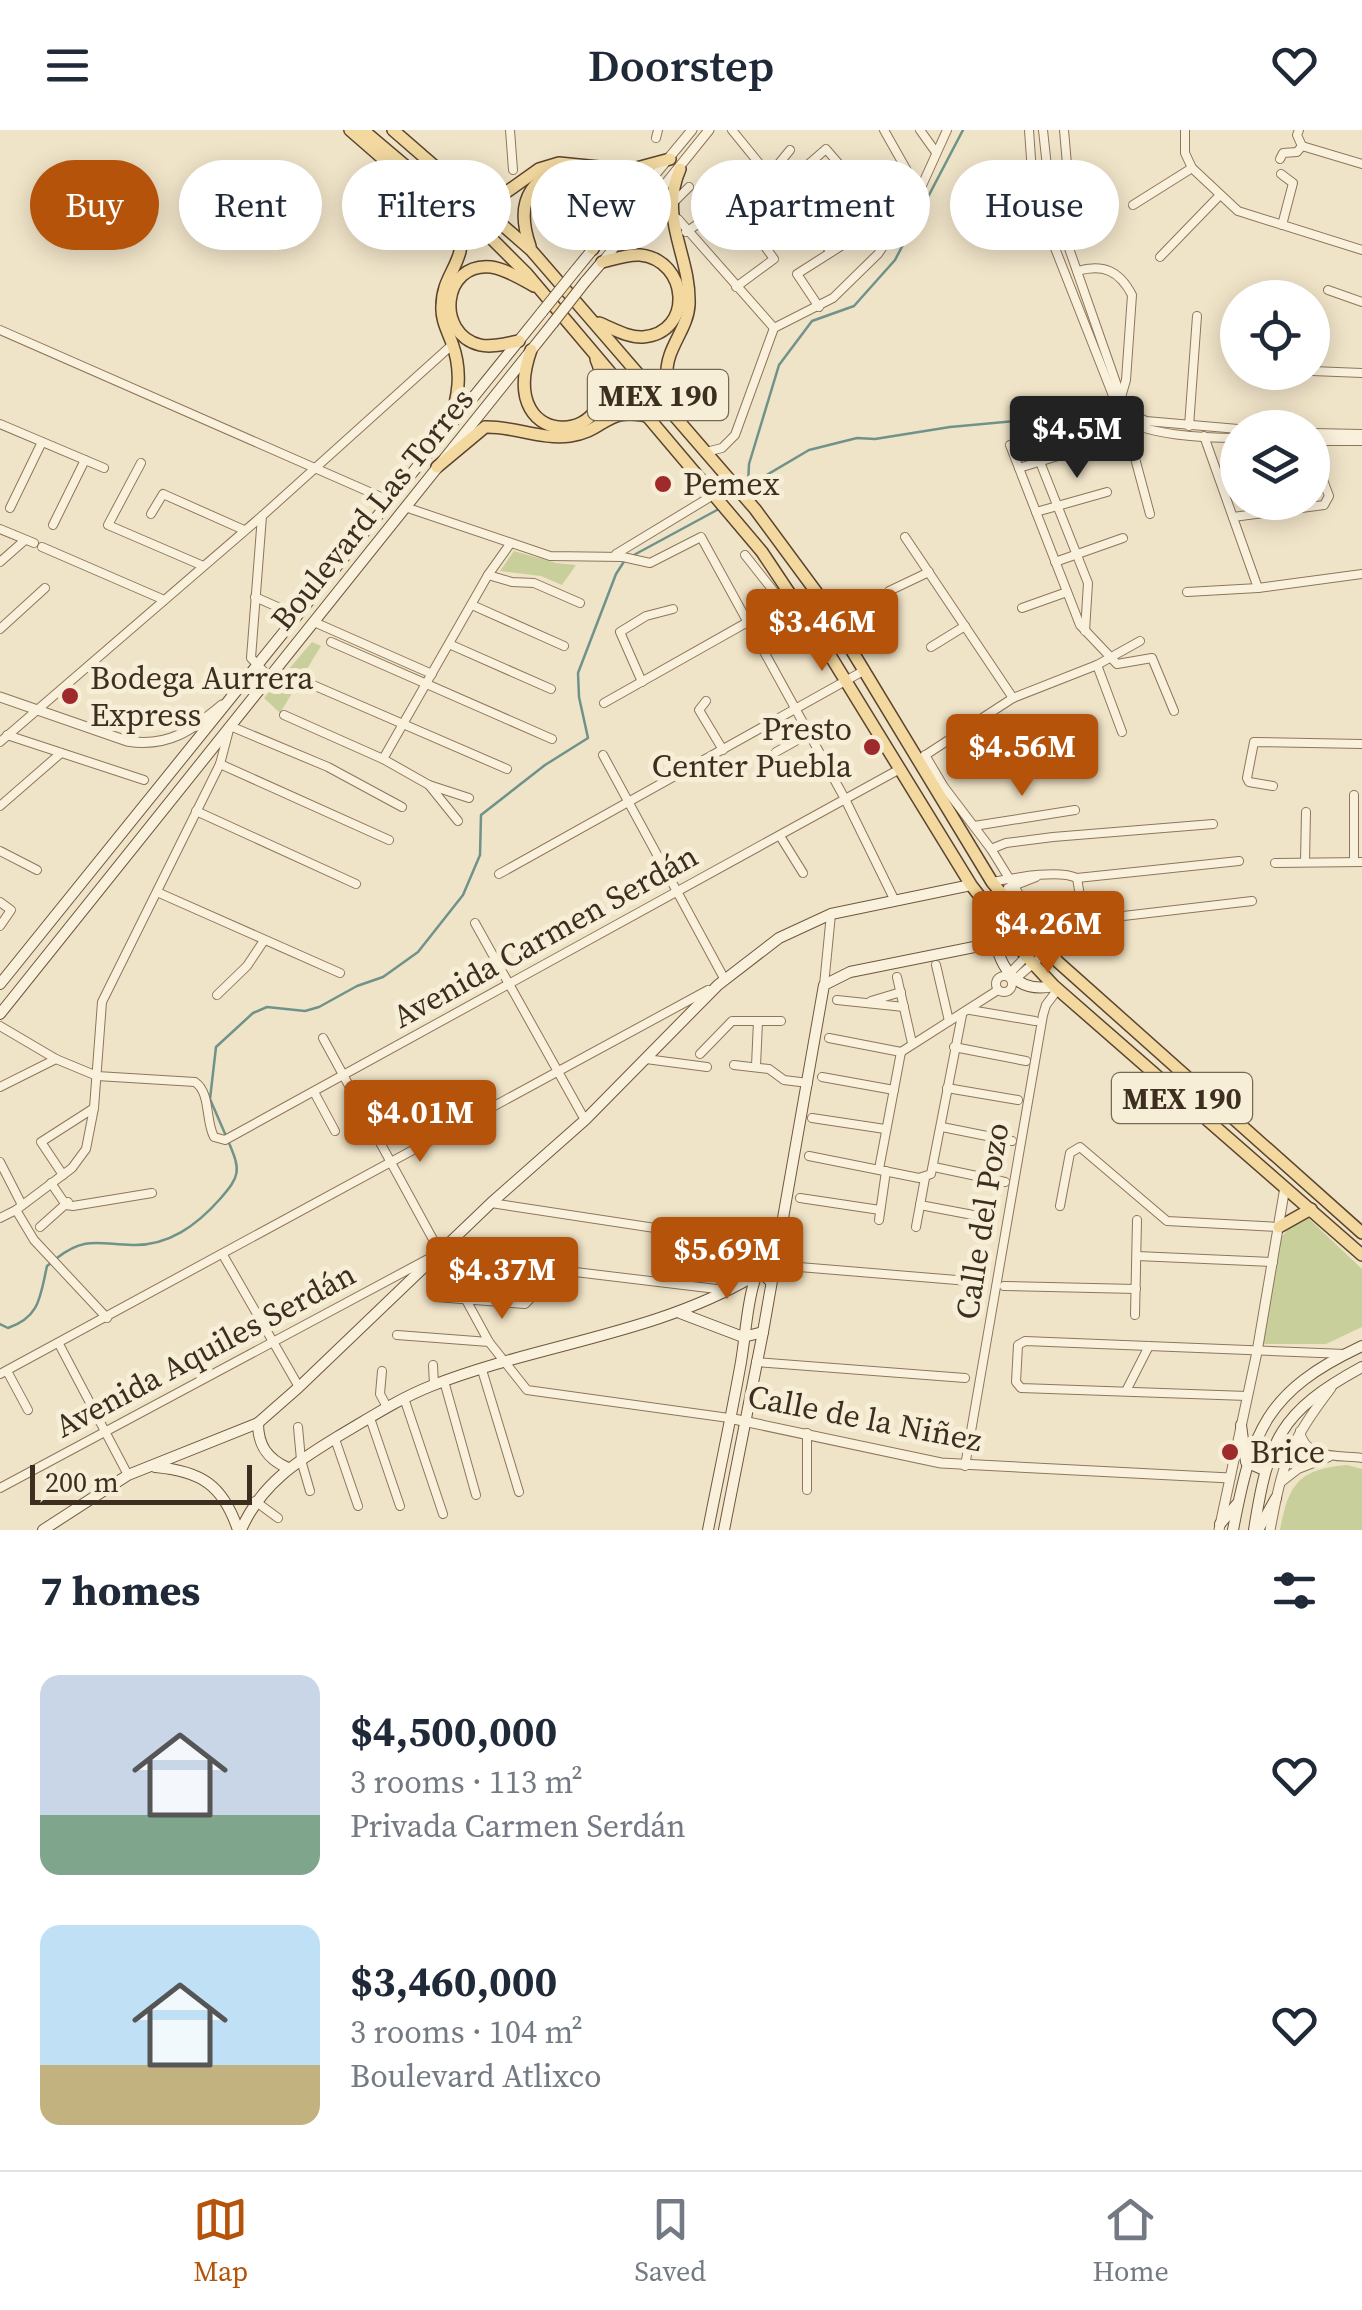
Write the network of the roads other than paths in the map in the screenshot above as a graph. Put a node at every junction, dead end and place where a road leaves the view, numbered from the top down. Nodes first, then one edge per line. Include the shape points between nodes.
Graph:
1 (350, 130) edge
2 (363, 130) edge
3 (393, 130) edge
4 (510, 130) edge
5 (692, 130) edge
6 (709, 130) edge
7 (732, 130) edge
8 (884, 130) edge
9 (920, 130) edge
10 (947, 130) edge
11 (1029, 130) edge
12 (1043, 130) edge
13 (1064, 130) edge
14 (1185, 130) edge
15 (1299, 130) edge
16 (1302, 146) junction
17 (790, 150) dead end
18 (935, 151) junction
19 (670, 159) joint
20 (1280, 159) dead end
21 (429, 160) edge
22 (755, 160) edge
23 (782, 160) edge
24 (814, 160) edge
25 (836, 160) edge
26 (899, 160) edge
27 (1031, 160) edge
28 (1047, 160) edge
29 (1067, 160) edge
30 (930, 163) edge
31 (1362, 164) edge
32 (1192, 168) junction
33 (680, 169) junction
34 (514, 170) dead end
35 (1281, 174) dead end
36 (689, 187) dead end
37 (511, 189) edge
38 (531, 190) edge
39 (1220, 196) junction
40 (1133, 205) dead end
41 (1282, 225) junction
42 (691, 229) edge
43 (511, 232) edge
44 (686, 232) junction
45 (531, 250) junction
46 (592, 250) edge
47 (767, 250) edge
48 (835, 250) edge
49 (878, 250) edge
50 (1055, 250) edge
51 (1070, 250) edge
52 (1362, 250) edge
53 (832, 252) joint
54 (1160, 256) dead end
55 (602, 262) junction
56 (1078, 271) junction
57 (1065, 275) junction
58 (736, 287) junction
59 (1330, 291) edge
60 (544, 292) junction
61 (1362, 302) edge
62 (819, 306) junction
63 (1197, 316) dead end
64 (594, 320) junction
65 (774, 328) junction
66 (0, 330) edge
67 (519, 340) junction
68 (453, 344) junction
69 (590, 346) junction
70 (531, 350) junction
71 (1330, 372) edge
72 (1362, 374) edge
73 (1121, 398) junction
74 (670, 409) junction
75 (651, 417) junction
76 (1128, 417) junction
77 (0, 424) edge
78 (449, 426) junction
79 (1189, 426) junction
80 (1201, 427) junction
81 (1220, 428) edge
82 (1330, 437) edge
83 (1362, 437) edge
84 (1204, 438) junction
85 (1220, 438) edge
86 (42, 442) junction
87 (1010, 445) dead end
88 (1090, 446) dead end
89 (706, 452) junction
90 (85, 460) junction
91 (1040, 462) junction
92 (141, 463) dead end
93 (316, 466) junction
94 (437, 467) junction
95 (104, 468) dead end
96 (1019, 468) junction
97 (1220, 480) edge
98 (1107, 492) dead end
99 (716, 496) junction
100 (390, 501) junction
101 (1057, 505) junction
102 (405, 507) junction
103 (10, 508) dead end
104 (1036, 512) junction
105 (151, 514) dead end
106 (1150, 514) dead end
107 (262, 516) junction
108 (1235, 520) edge
109 (53, 525) dead end
110 (0, 529) edge
111 (244, 530) junction
112 (905, 537) dead end
113 (1123, 538) dead end
114 (34, 543) junction
115 (510, 544) junction
116 (745, 554) dead end
117 (1078, 556) junction
118 (618, 557) junction
119 (0, 562) edge
120 (1055, 562) junction
121 (202, 565) junction
122 (929, 572) junction
123 (1362, 574) edge
124 (488, 575) junction
125 (45, 588) dead end
126 (1258, 588) junction
127 (889, 591) dead end
128 (1067, 592) junction
129 (1187, 592) dead end
130 (255, 597) junction
131 (162, 599) junction
132 (788, 600) junction
133 (580, 603) dead end
134 (472, 605) junction
135 (673, 608) dead end
136 (1022, 608) dead end
137 (298, 616) junction
138 (314, 622) junction
139 (750, 623) junction
140 (965, 626) junction
141 (0, 628) edge
142 (1084, 631) junction
143 (331, 642) dead end
144 (1140, 642) dead end
145 (449, 644) junction
146 (564, 646) dead end
147 (931, 647) dead end
148 (1110, 658) junction
149 (1097, 665) junction
150 (256, 666) junction
151 (864, 670) junction
152 (269, 677) junction
153 (429, 678) junction
154 (306, 682) dead end
155 (642, 682) junction
156 (846, 682) junction
157 (551, 689) dead end
158 (0, 697) edge
159 (1014, 698) junction
160 (228, 700) junction
161 (706, 701) dead end
162 (604, 703) dead end
163 (797, 708) junction
164 (36, 710) junction
165 (1174, 710) dead end
166 (284, 715) dead end
167 (230, 726) junction
168 (403, 726) junction
169 (1122, 732) dead end
170 (810, 734) junction
171 (4, 739) edge
172 (552, 739) dead end
173 (1362, 744) edge
174 (722, 750) junction
175 (776, 752) dead end
176 (61, 753) junction
177 (603, 754) dead end
178 (383, 759) junction
179 (220, 764) junction
180 (926, 764) junction
181 (507, 769) dead end
182 (898, 770) junction
183 (144, 780) dead end
184 (429, 786) junction
185 (1273, 786) dead end
186 (1354, 794) dead end
187 (468, 798) dead end
188 (845, 798) junction
189 (628, 802) junction
190 (0, 806) edge
191 (402, 807) dead end
192 (1075, 810) dead end
193 (196, 811) junction
194 (1306, 812) dead end
195 (458, 821) dead end
196 (1213, 824) dead end
197 (974, 826) junction
198 (780, 836) junction
199 (389, 840) dead end
200 (992, 849) junction
201 (0, 851) edge
202 (1238, 861) dead end
203 (1275, 862) dead end
204 (1305, 862) junction
205 (1358, 862) edge
206 (36, 870) dead end
207 (803, 873) dead end
208 (499, 874) dead end
209 (1078, 878) junction
210 (1010, 883) junction
211 (356, 884) dead end
212 (971, 885) junction
213 (996, 887) junction
214 (157, 892) junction
215 (676, 893) junction
216 (895, 900) junction
217 (1252, 901) dead end
218 (0, 902) edge
219 (832, 914) junction
220 (994, 917) junction
221 (475, 923) dead end
222 (0, 926) edge
223 (263, 942) junction
224 (994, 943) junction
225 (1044, 946) junction
226 (1030, 960) junction
227 (936, 965) dead end
228 (340, 974) dead end
229 (897, 977) dead end
230 (1012, 977) junction
231 (508, 983) junction
232 (722, 983) junction
233 (0, 984) edge
234 (824, 985) junction
235 (1056, 987) junction
236 (901, 992) junction
237 (217, 995) dead end
238 (837, 1000) dead end
239 (866, 1002) junction
240 (904, 1007) junction
241 (966, 1012) junction
242 (0, 1014) edge
243 (781, 1021) dead end
244 (950, 1021) junction
245 (1035, 1021) dead end
246 (758, 1022) junction
247 (0, 1026) edge
248 (322, 1038) dead end
249 (829, 1038) dead end
250 (912, 1043) junction
251 (954, 1047) junction
252 (901, 1052) junction
253 (700, 1054) dead end
254 (56, 1059) junction
255 (646, 1059) junction
256 (1026, 1061) dead end
257 (734, 1065) dead end
258 (756, 1066) junction
259 (707, 1067) dead end
260 (556, 1071) junction
261 (97, 1076) junction
262 (344, 1076) junction
263 (822, 1078) dead end
264 (808, 1083) junction
265 (0, 1088) edge
266 (948, 1088) junction
267 (894, 1090) junction
268 (314, 1092) junction
269 (1018, 1100) dead end
270 (94, 1108) junction
271 (812, 1118) dead end
272 (585, 1120) junction
273 (942, 1127) junction
274 (885, 1129) junction
275 (335, 1130) dead end
276 (1012, 1140) dead end
277 (809, 1156) dead end
278 (391, 1160) junction
279 (0, 1162) edge
280 (934, 1168) junction
281 (882, 1170) junction
282 (925, 1178) junction
283 (57, 1179) junction
284 (1005, 1182) dead end
285 (1285, 1186) junction
286 (152, 1193) dead end
287 (1318, 1194) junction
288 (800, 1198) dead end
289 (491, 1203) junction
290 (69, 1204) junction
291 (920, 1205) junction
292 (1060, 1206) dead end
293 (19, 1208) junction
294 (1311, 1208) junction
295 (0, 1218) edge
296 (988, 1218) dead end
297 (1137, 1220) dead end
298 (40, 1227) dead end
299 (916, 1227) dead end
300 (1278, 1227) junction
301 (1362, 1230) edge
302 (776, 1242) junction
303 (437, 1253) junction
304 (223, 1255) junction
305 (1362, 1255) edge
306 (1136, 1256) junction
307 (1273, 1262) junction
308 (1362, 1264) edge
309 (775, 1265) junction
310 (754, 1276) junction
311 (771, 1282) junction
312 (981, 1282) dead end
313 (1004, 1286) dead end
314 (1136, 1289) junction
315 (729, 1290) junction
316 (436, 1297) dead end
317 (467, 1300) junction
318 (680, 1313) junction
319 (1135, 1314) dead end
320 (107, 1318) junction
321 (763, 1332) junction
322 (396, 1335) dead end
323 (744, 1336) junction
324 (274, 1342) junction
325 (490, 1342) junction
326 (60, 1344) junction
327 (1149, 1346) junction
328 (1362, 1346) edge
329 (1257, 1352) junction
330 (1346, 1354) junction
331 (756, 1362) junction
332 (505, 1364) junction
333 (433, 1365) dead end
334 (1362, 1368) edge
335 (482, 1370) junction
336 (382, 1371) dead end
337 (3, 1372) edge
338 (966, 1378) dead end
339 (1337, 1381) junction
340 (439, 1383) junction
341 (299, 1388) junction
342 (1126, 1392) junction
343 (1247, 1396) junction
344 (404, 1398) junction
345 (387, 1407) junction
346 (28, 1410) dead end
347 (370, 1418) junction
348 (729, 1418) junction
349 (743, 1420) junction
350 (258, 1422) junction
351 (1241, 1425) junction
352 (298, 1427) dead end
353 (1300, 1428) junction
354 (107, 1430) junction
355 (806, 1432) junction
356 (335, 1439) junction
357 (1333, 1455) junction
358 (1362, 1458) edge
359 (300, 1460) junction
360 (1246, 1462) junction
361 (152, 1466) junction
362 (965, 1466) junction
363 (288, 1468) junction
364 (1264, 1470) junction
365 (128, 1475) junction
366 (1230, 1478) junction
367 (1280, 1484) junction
368 (0, 1488) edge
369 (310, 1490) dead end
370 (807, 1490) dead end
371 (519, 1492) dead end
372 (476, 1495) dead end
373 (1276, 1498) junction
374 (255, 1501) junction
375 (1238, 1503) junction
376 (358, 1506) dead end
377 (400, 1506) dead end
378 (443, 1514) dead end
379 (278, 1518) dead end
380 (1220, 1527) edge
381 (43, 1530) edge
382 (240, 1530) edge
383 (708, 1530) edge
384 (724, 1530) edge
385 (1233, 1530) edge
386 (1256, 1530) edge
387 (1270, 1530) edge

1 - 68 main road via 459,224 461,257 442,307
2 - 60 main road, MEX 190 via 492,238
3 - 21 main road, MEX 190
4 - 34 street
5 - 19 street, Boulevard Las Torres
6 - 33 street, Boulevard Las Torres
7 - 22 street
8 - 26 street
9 - 18 street
10 - 18 street
11 - 27 street
12 - 28 street
13 - 29 street
14 - 32 street
15 - 16 street
16 - 20 street
16 - 31 street
17 - 23 street
18 - 30 street
19 - 37 main road via 629,170 559,163
24 - 25 street via 826,149
32 - 39 street
32 - 40 street
33 - 55 street, Boulevard Las Torres
33 - 74 main road via 671,208 689,302 667,368
35 - 41 street via 1294,183
36 - 44 street via 676,200
38 - 45 main road via 522,218
39 - 41 street via 1238,211
39 - 54 street
41 - 52 street
42 - 44 street
43 - 45 main road, MEX 190
44 - 58 street
45 - 64 main road, MEX 190
46 - 67 main road, Boulevard Las Torres, bridge
47 - 58 street via 774,260
48 - 53 street
49 - 62 street
50 - 57 street
51 - 56 street
53 - 62 street via 797,274
55 - 64 main road via 632,255 656,259 676,277 680,303 668,326 644,337
55 - 70 main road, Boulevard Las Torres, bridge
56 - 57 street
56 - 73 street
56 - 73 street via 1105,268 1132,295
57 - 76 street via 1104,376
58 - 65 street
59 - 61 street
60 - 67 main road via 490,267 472,270 453,287 452,321 468,340 494,346
60 - 69 main road, MEX 190
62 - 65 street
63 - 79 street
64 - 74 main road, MEX 190
65 - 89 street via 735,434 722,448
66 - 93 street
67 - 78 main road, Boulevard Las Torres
68 - 78 main road via 460,394
68 - 93 street
69 - 70 main road via 604,393 592,416 568,427 543,422 526,404 523,380
69 - 75 main road, MEX 190
70 - 94 main road, Boulevard Las Torres
71 - 72 street
73 - 76 street
74 - 89 main road, MEX 190
75 - 94 main road via 620,414 567,436 485,427
75 - 99 main road, MEX 190
76 - 79 street
76 - 84 street
76 - 106 street
77 - 86 street
78 - 100 main road, Boulevard Las Torres
79 - 80 street
80 - 81 street
80 - 84 street
82 - 83 street
84 - 85 street
84 - 97 street
86 - 90 street
86 - 103 street
87 - 96 street
88 - 91 street
89 - 151 main road, MEX 190 via 817,593
90 - 95 street
90 - 109 street
91 - 96 street
91 - 101 street
92 - 121 street via 108,525
93 - 100 street
93 - 107 street
94 - 102 main road, Boulevard Las Torres
96 - 104 street
98 - 101 street
99 - 118 street
99 - 132 main road, MEX 190
100 - 137 main road, Boulevard Las Torres
101 - 104 street
101 - 117 street
102 - 115 street
102 - 138 main road, Boulevard Las Torres
104 - 120 street
105 - 111 street via 163,494
107 - 111 street
107 - 130 street
108 - 126 street
110 - 114 street
111 - 121 street
112 - 122 street
113 - 117 street
114 - 119 street
114 - 131 street
115 - 118 street via 550,556
115 - 124 street
116 - 132 street
117 - 120 street
117 - 142 street via 1088,583
118 - 139 street via 657,562 701,536
120 - 128 street
121 - 131 street
122 - 127 street
122 - 140 street
123 - 126 street
124 - 133 street
124 - 134 street
125 - 141 street
126 - 129 street
128 - 136 street
128 - 142 street
130 - 137 street
130 - 150 street via 250,658
131 - 164 street
132 - 139 street
132 - 156 main road, MEX 190
134 - 145 street
134 - 146 street
135 - 155 street via 620,632
137 - 150 main road, Boulevard Las Torres
138 - 152 main road, Boulevard Las Torres
138 - 153 street
139 - 155 street
139 - 163 street
140 - 147 street
140 - 159 street
142 - 148 street
143 - 153 street
144 - 148 street
145 - 153 street
145 - 157 street
148 - 149 street
148 - 165 street via 1119,664 1152,658
149 - 159 street
149 - 169 street
150 - 152 street
150 - 160 main road, Boulevard Las Torres
151 - 156 street
151 - 180 main road, MEX 190
152 - 167 main road, Boulevard Las Torres
153 - 168 street
153 - 172 street
154 - 168 street
155 - 162 street
156 - 163 street
156 - 182 main road, MEX 190
158 - 164 street
159 - 180 street
160 - 164 street via 180,736 146,744
160 - 233 main road, Boulevard Las Torres
161 - 174 street via 699,710
163 - 170 street
163 - 174 street
164 - 171 street
166 - 178 street
167 - 179 street
167 - 191 street
167 - 242 main road, Boulevard Las Torres
168 - 178 street
168 - 181 street
170 - 175 street
170 - 188 street
171 - 176 street
173 - 185 street via 1254,742 1247,778
174 - 189 street
176 - 183 street
176 - 190 street
177 - 189 street
178 - 184 street
179 - 193 street
179 - 199 street
180 - 197 street
180 - 213 main road, MEX 190
182 - 188 street, Avenida Carmen Serdán
182 - 212 main road, MEX 190
184 - 187 street
184 - 195 street
186 - 205 street
188 - 198 street, Avenida Carmen Serdán
188 - 216 street
189 - 208 street
189 - 215 street
192 - 197 street
193 - 211 street
193 - 214 street
194 - 204 street
196 - 200 street
197 - 200 street
198 - 207 street
198 - 215 street, Avenida Carmen Serdán
200 - 210 street
201 - 206 street
202 - 209 street
203 - 204 street
204 - 205 street
209 - 210 street
209 - 217 street via 1089,920
210 - 213 street
210 - 225 street via 1046,938
212 - 216 main road
212 - 220 main road, MEX 190
213 - 225 main road, MEX 190
214 - 223 street
214 - 261 street via 102,1002
215 - 231 street, Avenida Carmen Serdán
215 - 232 street
216 - 219 main road
218 - 222 street via 11,910
219 - 232 main road via 779,938
219 - 234 street
220 - 224 main road
220 - 226 main road, MEX 190
221 - 231 street
223 - 228 street
223 - 237 street
224 - 230 main road
224 - 234 main road via 850,972
225 - 226 street via 1035,947
225 - 287 main road, MEX 190
226 - 230 street
226 - 235 main road, MEX 190
227 - 244 street
229 - 236 street
230 - 235 main road
230 - 241 street via 998,980 998,990
231 - 260 street
231 - 262 street, Avenida Carmen Serdán
232 - 255 main road
232 - 260 street
234 - 264 main road
235 - 285 main road, MEX 190
235 - 362 street, Calle del Pozo via 1043,1015
236 - 239 street
236 - 240 street
238 - 239 street
239 - 240 street
240 - 250 street
241 - 244 street
241 - 245 street
241 - 251 street
243 - 246 street
244 - 250 street
246 - 253 street via 732,1021
246 - 258 street
247 - 254 street
248 - 262 street, Calle de la Niñez
249 - 252 street
250 - 252 street
251 - 256 street
251 - 266 street
252 - 267 street
254 - 261 street
254 - 265 street
255 - 259 street
255 - 272 main road
257 - 258 street
258 - 264 street
260 - 272 street
260 - 278 street
261 - 268 street, Avenida Carmen Serdán via 195,1082 202,1086 214,1137 229,1139
261 - 270 street
262 - 268 street, Avenida Carmen Serdán
262 - 278 street, Calle de la Niñez
263 - 267 street
264 - 302 main road
266 - 269 street
266 - 273 street
267 - 274 street
268 - 275 street
270 - 283 street via 86,1149
270 - 283 street via 41,1142
271 - 274 street
272 - 289 main road
273 - 276 street
273 - 280 street
274 - 281 street
277 - 281 street
278 - 303 street, Calle de la Niñez
278 - 304 street
279 - 293 street
280 - 282 street
280 - 284 street
281 - 282 street
281 - 288 street via 879,1215
282 - 291 street
283 - 290 street
283 - 293 street
285 - 294 main road, MEX 190
285 - 300 street
286 - 290 street
287 - 301 main road, MEX 190
287 - 301 main road
289 - 302 street
289 - 303 main road
290 - 298 street
291 - 296 street
291 - 299 street
292 - 300 street via 1070,1153 1080,1148 1167,1221
293 - 295 street
293 - 320 street via 46,1254
294 - 300 main road
294 - 305 main road, MEX 190
294 - 308 main road
297 - 306 street
300 - 307 street
302 - 309 main road
302 - 310 main road
303 - 317 street, Calle de la Niñez
303 - 324 street, Avenida Aquiles Serdán
303 - 341 main road
304 - 320 street
304 - 324 street
306 - 307 street
306 - 314 street
307 - 329 street
309 - 311 main road
309 - 312 street
310 - 311 main road
310 - 315 main road
310 - 323 main road
311 - 321 main road
313 - 314 street
314 - 319 street
315 - 317 street via 542,1268 534,1272 525,1304
315 - 318 main road
316 - 317 street
317 - 325 street, Calle de la Niñez
318 - 323 main road
318 - 332 main road
320 - 326 street
321 - 323 main road
321 - 331 main road
322 - 325 street
323 - 348 main road
324 - 341 street
324 - 354 street, Avenida Aquiles Serdán
325 - 332 street, Calle de la Niñez
326 - 337 street
326 - 354 street
327 - 329 street
327 - 342 street
327 - 342 street via 1018,1345 1018,1386
328 - 330 main road
329 - 330 street
329 - 343 street
330 - 360 main road via 1279,1400
331 - 338 street
331 - 349 main road
332 - 335 main road
332 - 348 street, Calle de la Niñez via 527,1390
333 - 340 street
334 - 339 main road
335 - 340 main road
335 - 371 street
336 - 345 street via 380,1394
337 - 346 street
339 - 353 street
339 - 364 main road via 1294,1416
340 - 344 main road
340 - 372 street
341 - 350 main road
342 - 343 street
343 - 351 street
344 - 345 main road
344 - 378 street
345 - 347 main road
347 - 356 main road
347 - 377 street
348 - 349 street, Calle de la Niñez
348 - 383 main road
349 - 355 street, Calle de la Niñez
349 - 384 main road
350 - 361 main road
350 - 363 main road via 268,1456
351 - 360 main road
351 - 366 street
352 - 359 street
353 - 357 street via 1310,1450
353 - 367 street
354 - 365 street
354 - 368 street, Avenida Aquiles Serdán
355 - 362 street, Calle de la Niñez
355 - 370 street
356 - 359 main road
356 - 376 street
357 - 358 street
357 - 367 street via 1306,1464
359 - 363 main road
359 - 369 street
360 - 364 main road
360 - 375 main road
361 - 365 main road
361 - 382 main road via 193,1473 210,1484
362 - 366 street, Calle de la Niñez
363 - 374 main road
364 - 386 main road
365 - 381 main road
366 - 380 street
367 - 373 street
373 - 386 main road
373 - 387 street
374 - 379 street
374 - 382 main road
375 - 380 main road
375 - 385 main road

